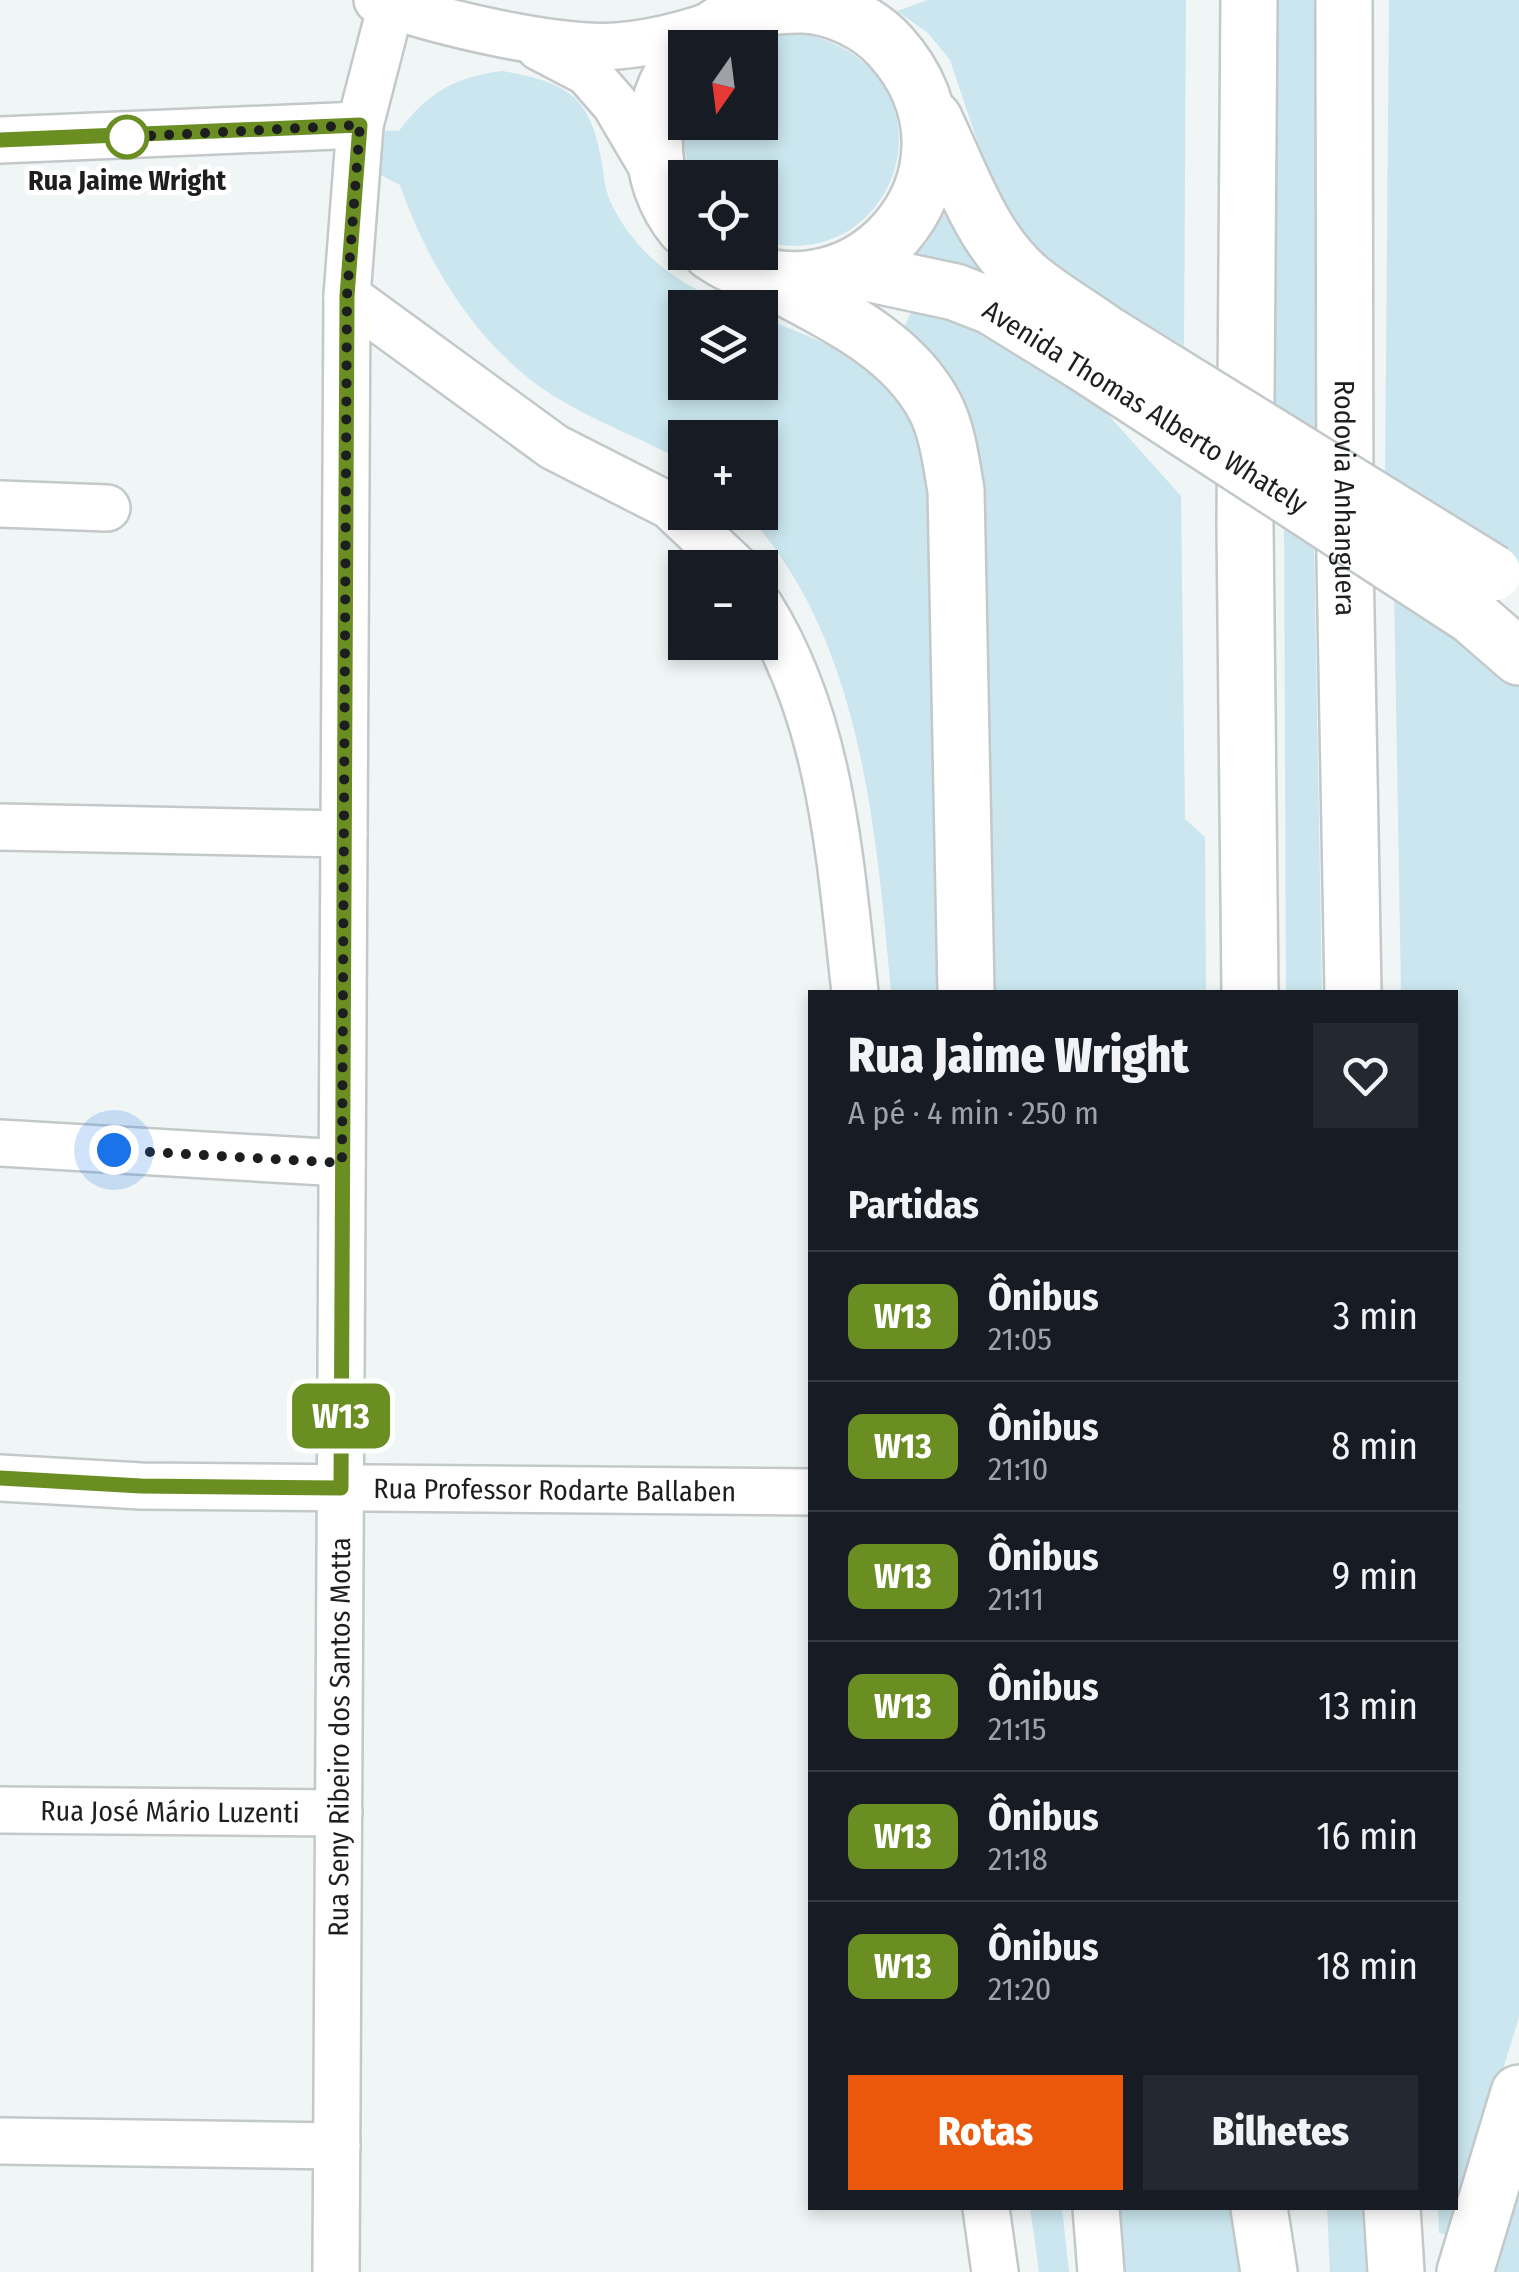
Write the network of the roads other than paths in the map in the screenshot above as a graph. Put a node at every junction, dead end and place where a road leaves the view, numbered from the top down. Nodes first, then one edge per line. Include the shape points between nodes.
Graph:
1 (1248, 0) edge
2 (1344, 0) edge
3 (817, 2) edge
4 (384, 3) edge
5 (717, 30) edge
6 (516, 35) junction
7 (668, 37) edge
8 (668, 86) edge
9 (925, 101) junction
10 (360, 125) junction
11 (0, 140) edge
12 (659, 179) junction
13 (668, 200) edge
14 (848, 269) junction
15 (742, 270) edge
16 (769, 279) junction
17 (347, 296) junction
18 (1094, 347) junction
19 (0, 504) edge
20 (107, 508) dead end
21 (717, 550) edge
22 (1495, 592) edge
23 (778, 635) edge
24 (1519, 658) edge
25 (0, 827) edge
26 (344, 834) junction
27 (856, 990) edge
28 (966, 990) edge
29 (1250, 990) edge
30 (1352, 990) edge
31 (0, 1143) edge
32 (342, 1163) junction
33 (0, 1478) edge
34 (341, 1488) junction
35 (808, 1492) edge
36 (0, 1810) edge
37 (338, 1814) junction
38 (1519, 2094) edge
39 (0, 2141) edge
40 (337, 2146) junction
41 (986, 2210) edge
42 (1096, 2210) edge
43 (1259, 2210) edge
44 (1288, 2210) edge
45 (1392, 2210) edge
46 (336, 2272) edge
47 (995, 2272) edge
48 (1100, 2272) edge
49 (1269, 2272) edge
50 (1290, 2272) edge
51 (1396, 2272) edge
52 (1465, 2272) edge

1 - 29 main road
2 - 30 main road, Rodovia Anhanguera
3 - 5 main road via 769,6
3 - 9 main road, Avenida Thomas Alberto Whately via 880,35 908,65
4 - 6 street
4 - 10 street, Rua Seny Ribeiro dos Santos Motta
6 - 7 street via 613,46
6 - 12 street via 587,72
8 - 12 main road via 653,141
9 - 14 main road via 932,141 927,181 910,218 883,248
9 - 18 main road, Avenida Thomas Alberto Whately via 988,232
10 - 11 street
10 - 17 street, Rua Seny Ribeiro dos Santos Motta
12 - 13 main road
14 - 16 main road via 810,280
14 - 18 main road, Avenida Thomas Alberto Whately via 955,292
15 - 16 main road
16 - 28 main road via 876,340 905,367 934,406 949,450 956,490
17 - 21 street via 554,447 670,506
17 - 26 street, Rua Seny Ribeiro dos Santos Motta
18 - 22 main road, Avenida Thomas Alberto Whately, bridge
19 - 20 street
22 - 24 main road, Avenida Thomas Alberto Whately
23 - 27 street via 790,654 833,800
25 - 26 street
26 - 32 street, Rua Seny Ribeiro dos Santos Motta
31 - 32 street
32 - 34 street, Rua Seny Ribeiro dos Santos Motta
33 - 34 street, Rua Professor Rodarte Ballaben
34 - 35 street, Rua Professor Rodarte Ballaben
34 - 37 street, Rua Seny Ribeiro dos Santos Motta
36 - 37 street, Rua José Mário Luzenti
37 - 40 street, Rua Seny Ribeiro dos Santos Motta
38 - 52 main road
39 - 40 street
40 - 46 street, Rua Seny Ribeiro dos Santos Motta
41 - 47 street
42 - 48 street
43 - 49 main road
44 - 50 main road
45 - 51 main road

